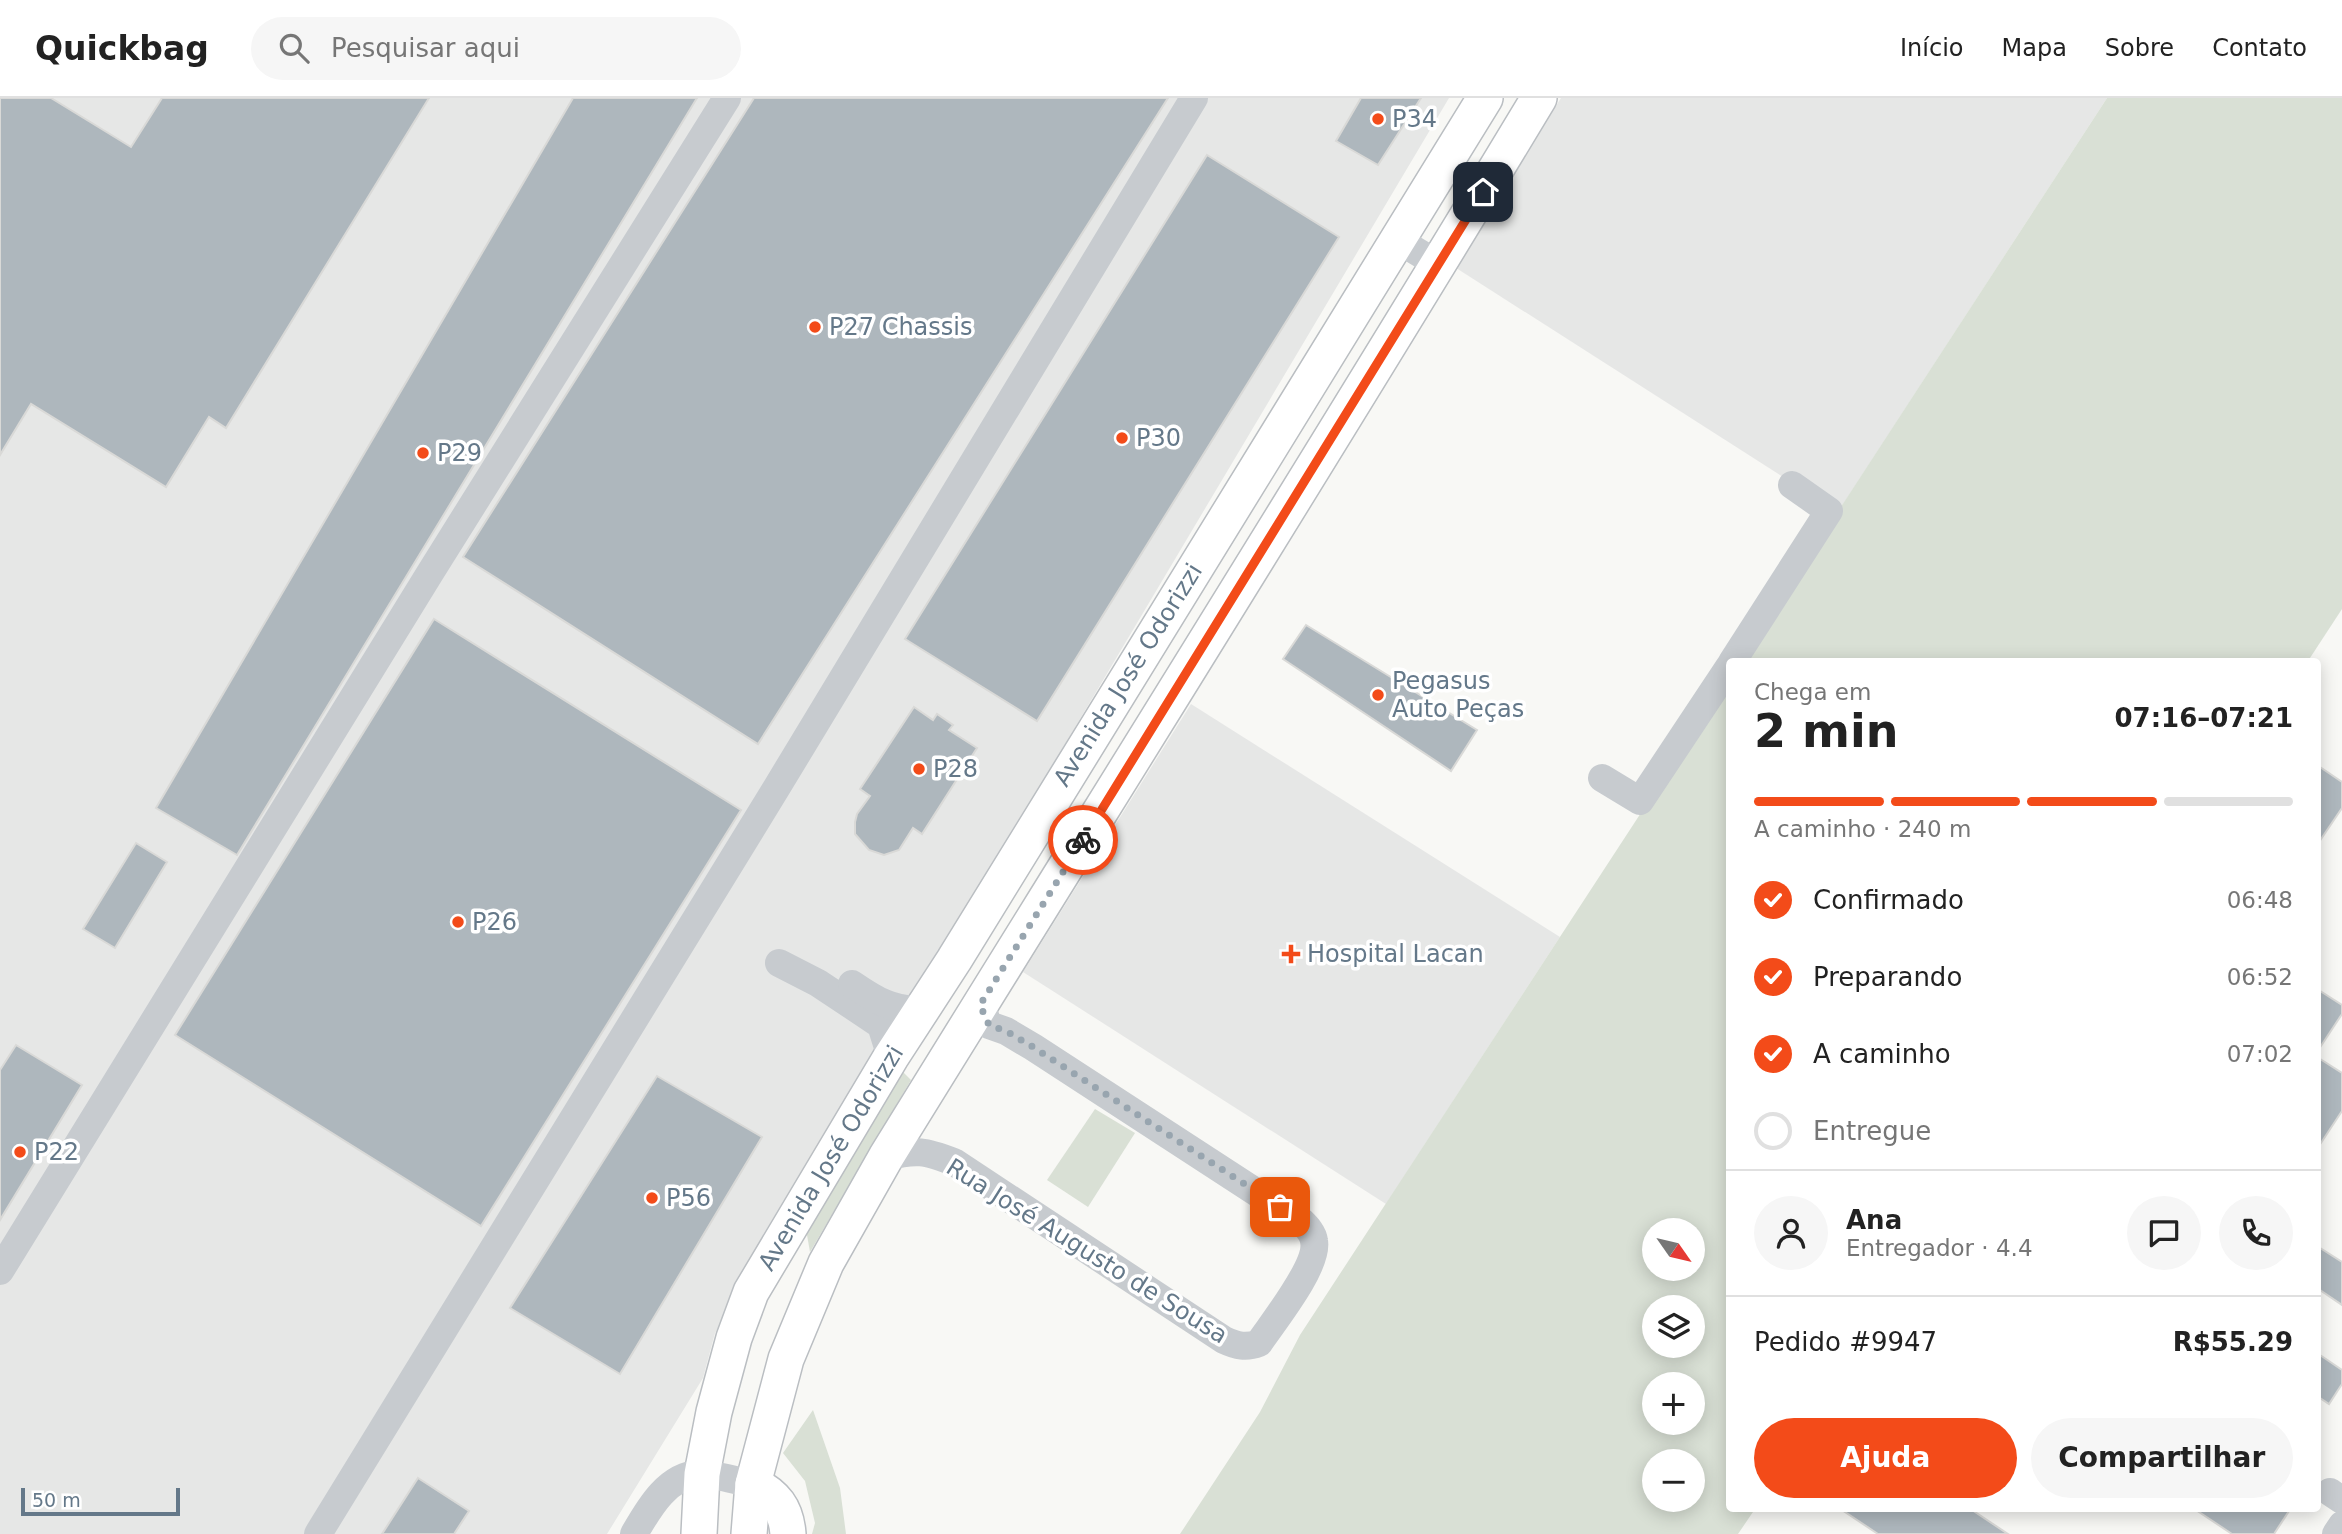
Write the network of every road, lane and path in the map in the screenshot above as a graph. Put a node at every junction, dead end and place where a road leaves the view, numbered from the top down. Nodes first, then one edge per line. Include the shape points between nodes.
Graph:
1 (727, 98) edge
2 (1194, 98) edge
3 (1485, 98) edge
4 (1539, 98) edge
5 (1398, 240) junction
6 (1439, 265) junction
7 (1791, 485) dead end
8 (1735, 658) edge
9 (1726, 672) edge
10 (1602, 778) dead end
11 (779, 963) dead end
12 (980, 1005) junction
13 (896, 1025) junction
14 (886, 1157) junction
15 (0, 1270) edge
16 (702, 1474) junction
17 (752, 1484) junction
18 (2342, 1525) edge
19 (318, 1534) edge
20 (634, 1534) edge
21 (699, 1534) edge
22 (749, 1534) edge
23 (788, 1534) edge
24 (2336, 1534) edge

1 - 15 street
2 - 19 street
3 - 5 main road, Avenida José Odorizzi
4 - 6 main road, Avenida José Odorizzi
5 - 6 street
5 - 13 main road, Avenida José Odorizzi
6 - 12 main road, Avenida José Odorizzi
7 - 8 street via 1829,511
9 - 10 street via 1640,801
11 - 13 street
12 - 14 main road, Avenida José Odorizzi
12 - 14 street, Rua José Augusto de Sousa via 989,1025 1033,1047 1302,1222 1315,1242 1309,1268 1259,1343 1238,1346 954,1162 927,1152
13 - 16 main road, Avenida José Odorizzi via 751,1292 714,1412
14 - 17 main road, Avenida José Odorizzi via 826,1263 797,1332
16 - 17 street
16 - 20 street via 668,1486
16 - 21 main road, Avenida José Odorizzi
17 - 22 main road, Avenida José Odorizzi
17 - 23 main road via 775,1498
18 - 24 street

